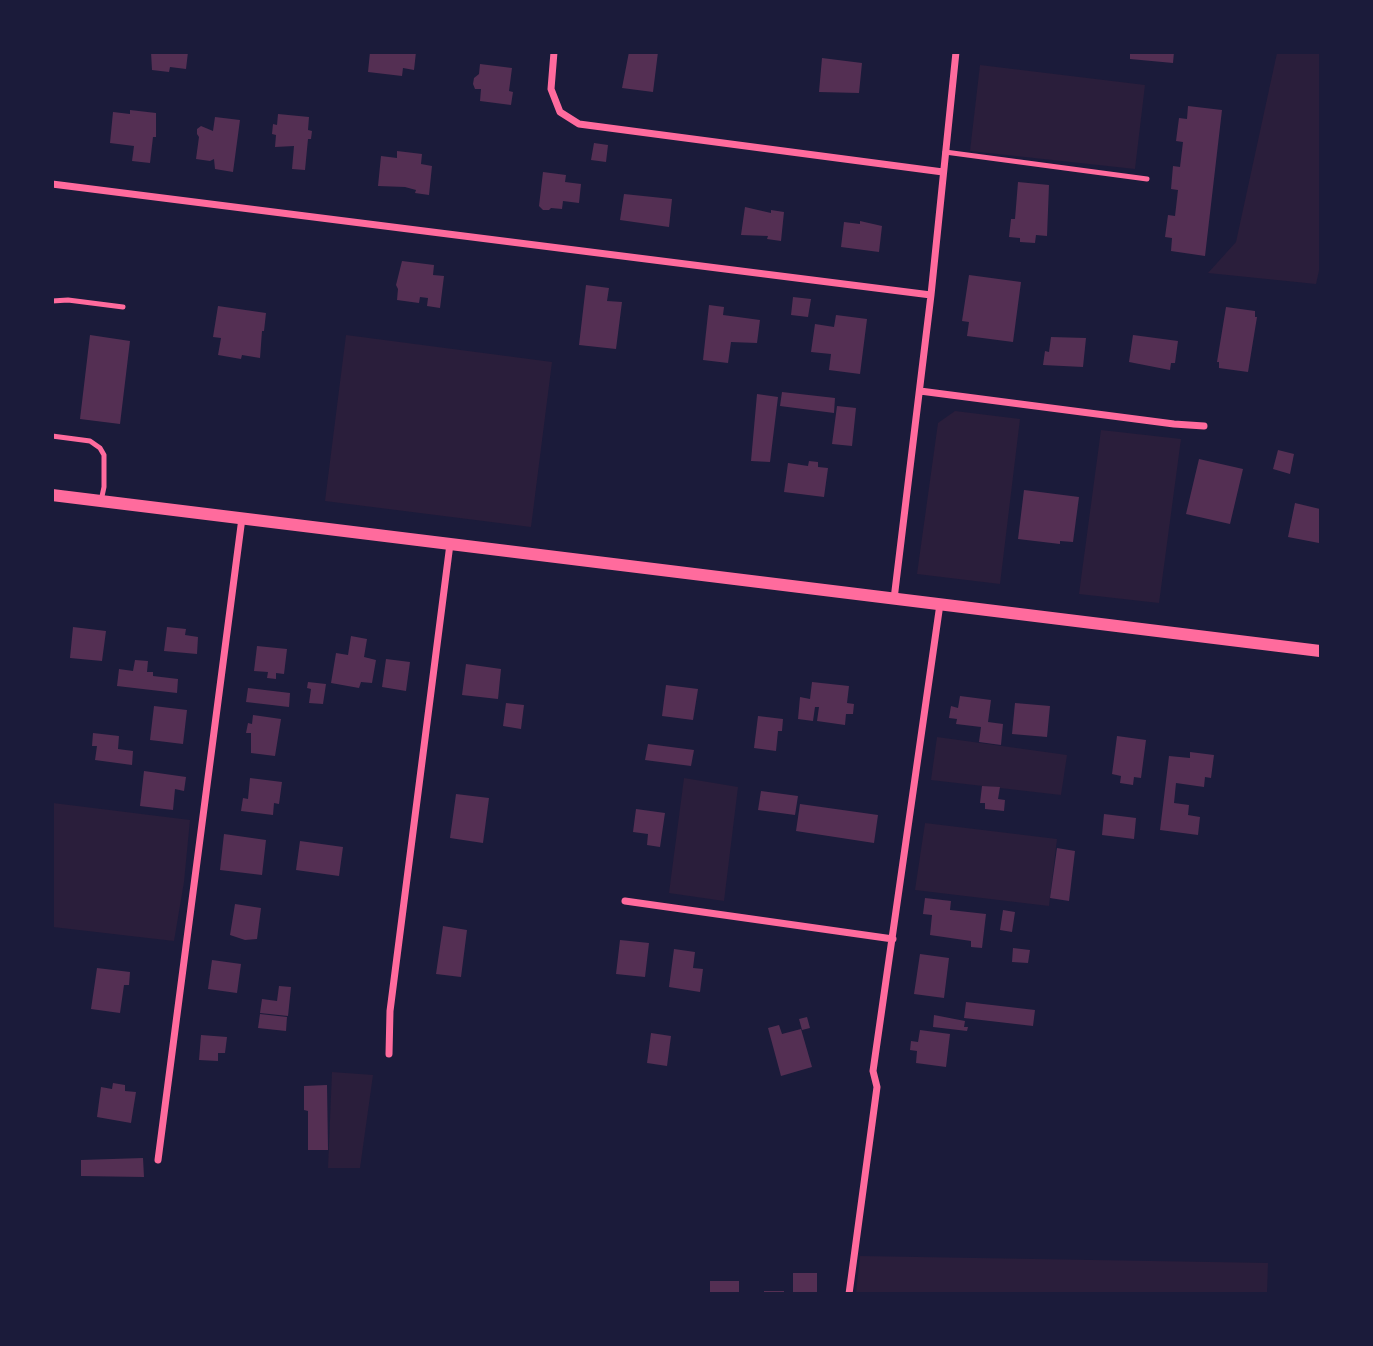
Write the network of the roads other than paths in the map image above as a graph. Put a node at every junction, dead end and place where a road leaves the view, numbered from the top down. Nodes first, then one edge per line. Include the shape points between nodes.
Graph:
1 (554, 52) edge
2 (956, 52) edge
3 (945, 152) junction
4 (943, 172) junction
5 (1147, 179) dead end
6 (52, 184) edge
7 (931, 296) junction
8 (52, 301) edge
9 (123, 307) dead end
10 (920, 391) junction
11 (1204, 426) dead end
12 (52, 436) edge
13 (52, 495) edge
14 (102, 501) junction
15 (242, 518) junction
16 (450, 544) junction
17 (894, 599) junction
18 (940, 604) junction
19 (1321, 651) edge
20 (625, 901) dead end
21 (893, 939) junction
22 (389, 1054) dead end
23 (158, 1160) dead end
24 (849, 1293) edge

1 - 4 street via 551,89 560,112 579,124
2 - 3 street
3 - 4 street
3 - 5 lane
4 - 7 street
6 - 7 street
7 - 10 street
8 - 9 lane
10 - 11 street
10 - 17 street
12 - 14 lane via 90,441 100,448 104,454
13 - 14 street
14 - 15 street
15 - 16 street
15 - 23 street
16 - 17 street
16 - 22 street via 390,1010
17 - 18 street
18 - 19 street
18 - 21 street
20 - 21 street
21 - 24 street via 873,1071 877,1087

